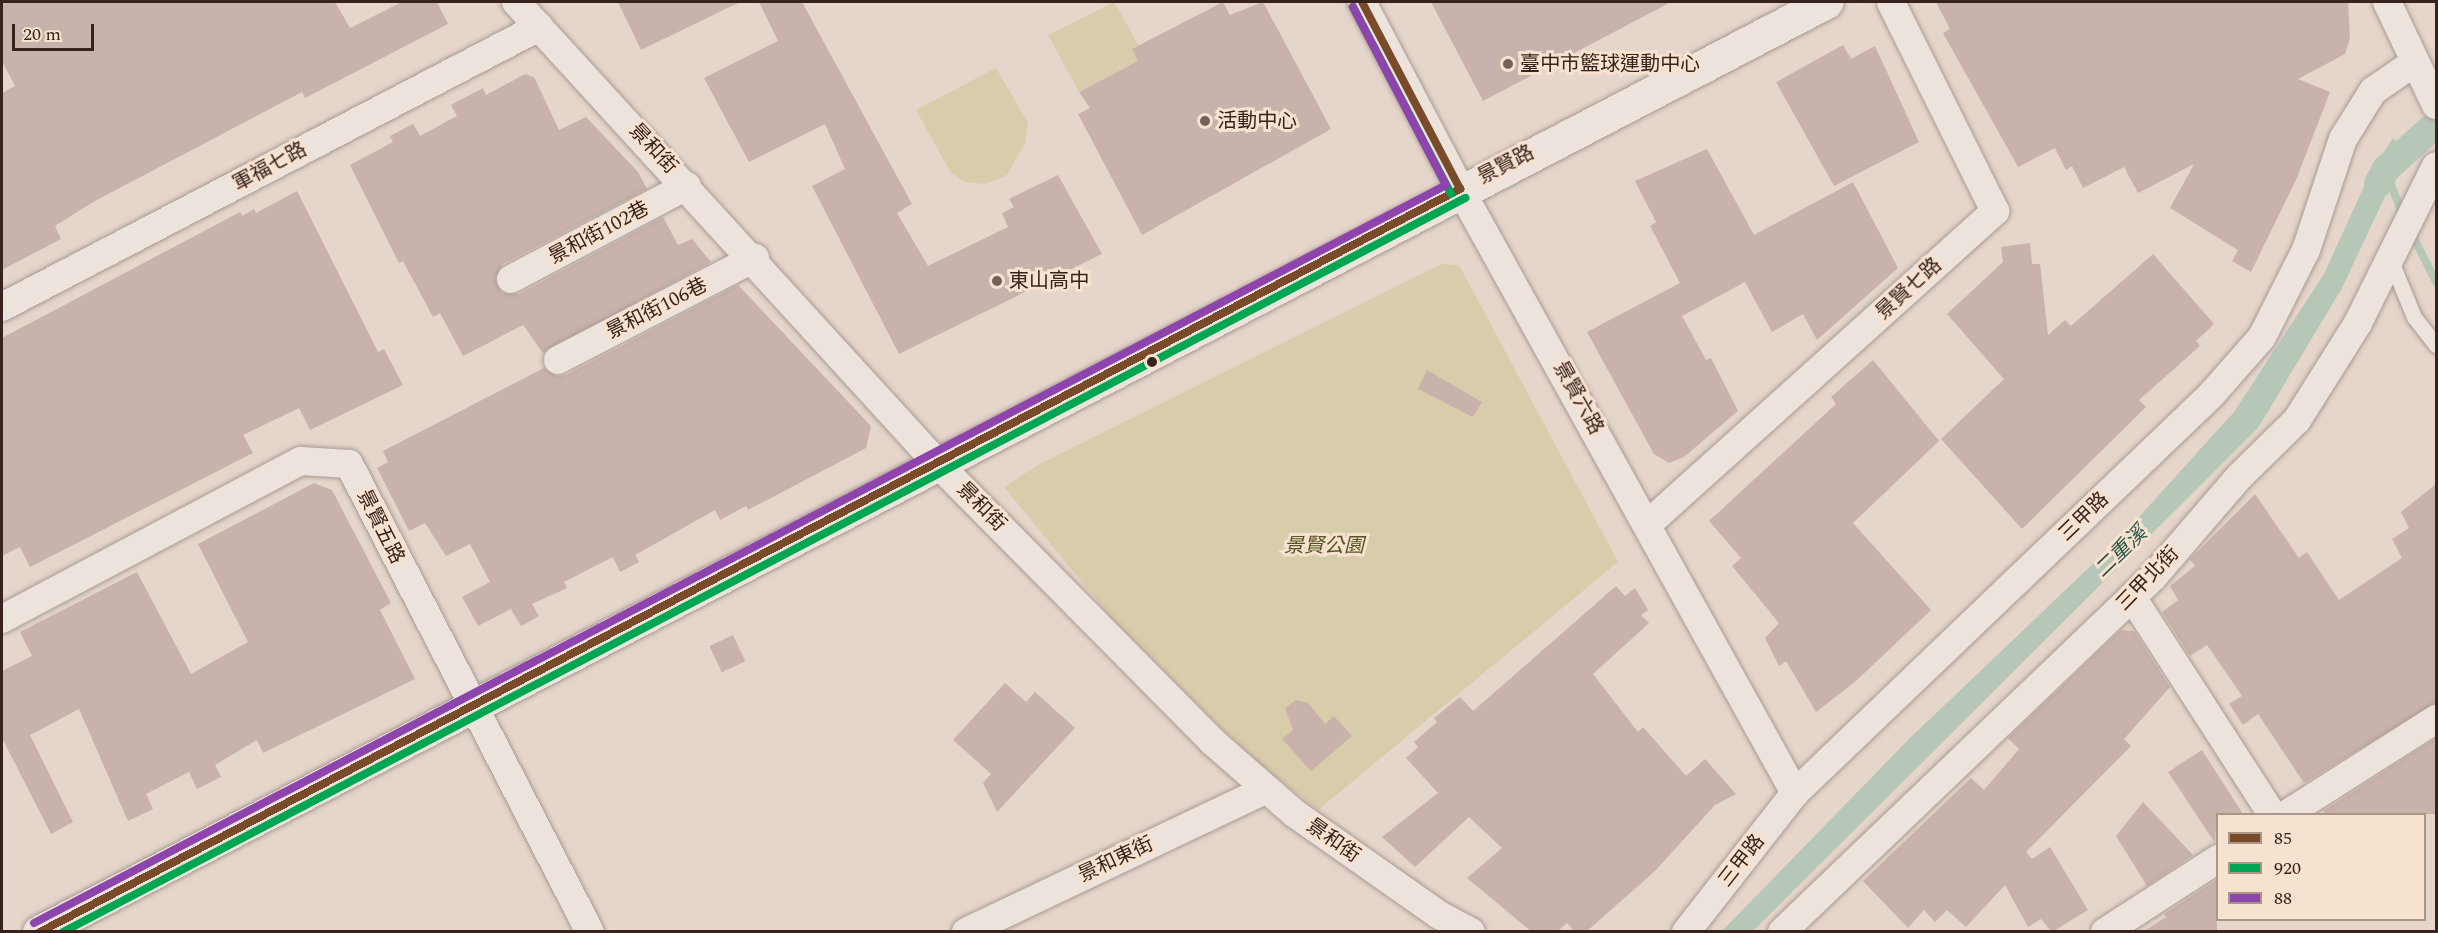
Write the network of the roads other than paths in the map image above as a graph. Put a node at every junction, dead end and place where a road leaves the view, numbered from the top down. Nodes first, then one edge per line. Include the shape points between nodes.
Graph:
1 (516, 2) edge
2 (1362, 2) edge
3 (1826, 2) edge
4 (1891, 2) edge
5 (2387, 2) edge
6 (539, 27) junction
7 (2415, 62) junction
8 (2436, 105) edge
9 (2436, 166) edge
10 (687, 186) junction
11 (1460, 189) junction
12 (755, 258) junction
13 (2391, 261) junction
14 (512, 279) dead end
15 (2, 307) edge
16 (2436, 345) edge
17 (558, 360) dead end
18 (938, 464) junction
19 (1648, 523) junction
20 (2132, 597) junction
21 (2, 619) edge
22 (472, 709) junction
23 (2436, 719) edge
24 (1267, 789) junction
25 (1795, 793) junction
26 (2271, 813) edge
27 (2289, 813) edge
28 (2216, 860) edge
29 (39, 932) edge
30 (591, 932) edge
31 (966, 932) edge
32 (1471, 932) edge
33 (1686, 932) edge
34 (1782, 932) edge
35 (2105, 932) edge

1 - 6 street, 景和街
2 - 11 street, 景賢六路
3 - 11 street, 景賢路
4 - 19 street, 景賢七路 via 1995,211
5 - 7 street
6 - 10 street, 景和街
6 - 15 street, 軍福七路
7 - 8 street
7 - 25 street, 三甲路 via 2373,91 2343,139 2306,250 2262,337 2211,395
9 - 13 street, 三甲北街
10 - 12 street, 景和街
10 - 14 street, 景和街102巷
11 - 18 street, 景賢路
11 - 19 street, 景賢六路
12 - 17 street, 景和街106巷
12 - 18 street, 景和街
13 - 16 lane via 2414,317
13 - 20 street, 三甲北街 via 2296,420
18 - 22 street, 景賢路
18 - 24 street, 景和街 via 1213,742
19 - 25 street, 景賢六路
20 - 26 street
20 - 34 street, 三甲北街
21 - 22 street, 景賢五路 via 301,461 349,465
22 - 29 street, 景賢路
22 - 30 street, 景賢五路
23 - 27 street
24 - 31 street, 景和東街
24 - 32 street, 景和街 via 1439,915
25 - 33 street, 三甲路
28 - 35 street

